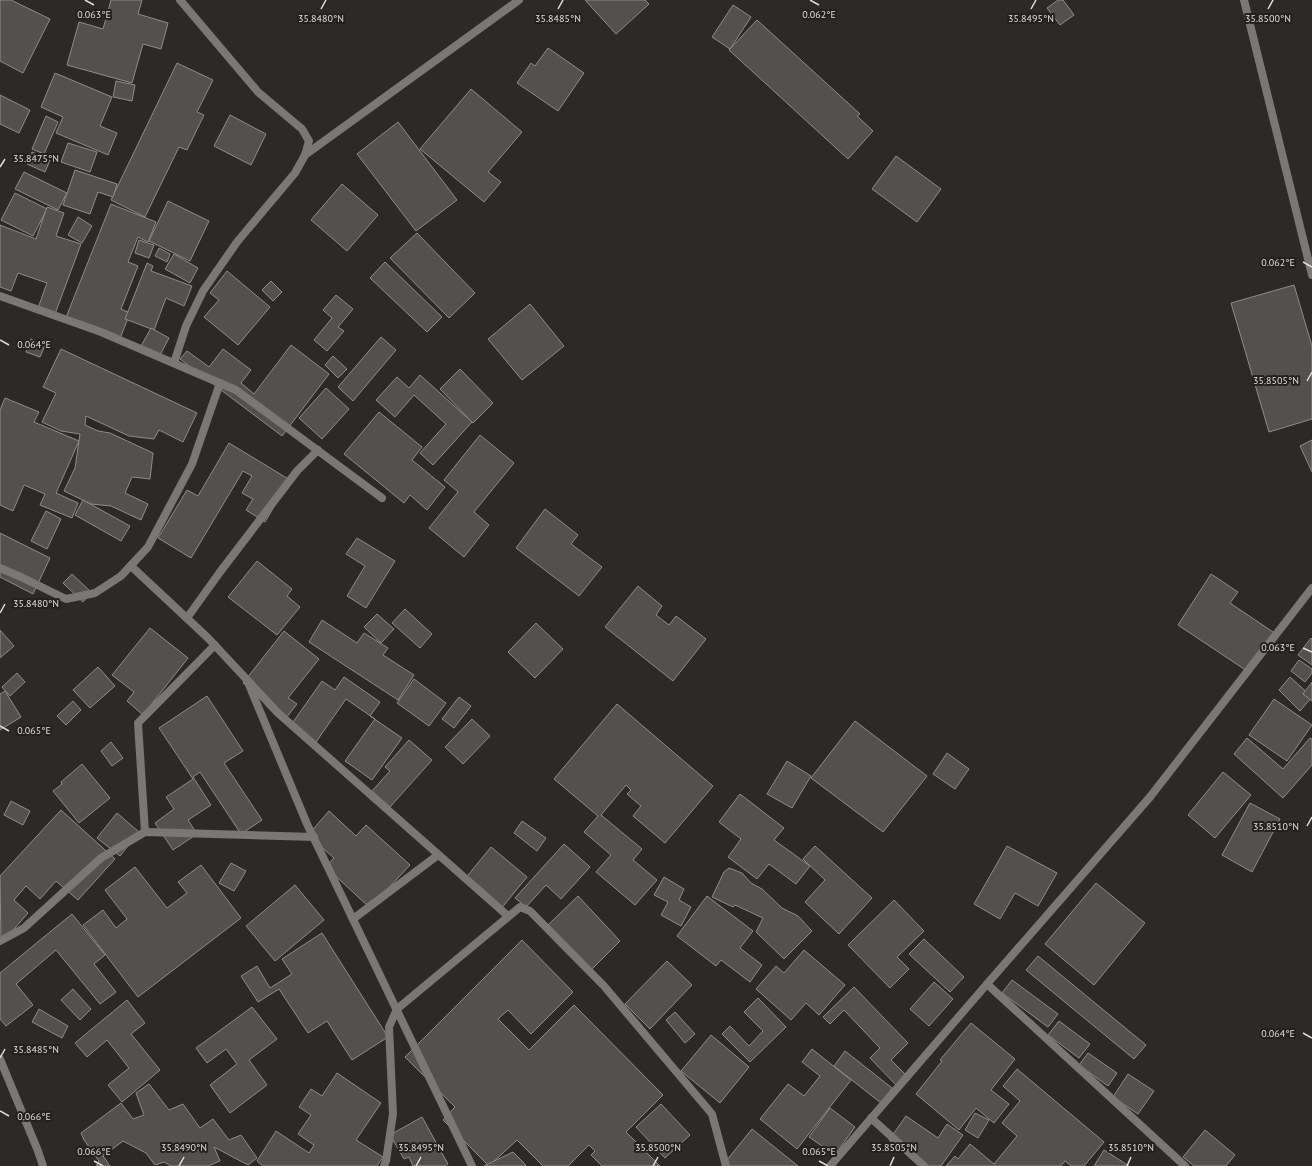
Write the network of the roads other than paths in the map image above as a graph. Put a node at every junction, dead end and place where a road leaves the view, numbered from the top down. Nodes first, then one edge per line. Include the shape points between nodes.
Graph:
1 (180, 0) edge
2 (519, 0) edge
3 (1244, 0) edge
4 (305, 155) junction
5 (1312, 275) edge
6 (0, 296) edge
7 (174, 363) junction
8 (220, 383) junction
9 (318, 450) junction
10 (382, 498) dead end
11 (131, 566) junction
12 (0, 568) edge
13 (1312, 588) edge
14 (187, 618) junction
15 (215, 645) junction
16 (247, 680) junction
17 (145, 832) junction
18 (314, 837) junction
19 (438, 855) junction
20 (508, 916) junction
21 (353, 919) junction
22 (0, 941) edge
23 (986, 984) junction
24 (397, 1010) junction
25 (0, 1059) edge
26 (871, 1118) junction
27 (43, 1166) edge
28 (384, 1166) edge
29 (472, 1166) edge
30 (726, 1166) edge
31 (830, 1166) edge
32 (924, 1166) edge
33 (1185, 1166) edge

1 - 4 street via 258,92 302,129 308,141
2 - 4 street
3 - 5 street
4 - 7 street via 296,173 237,242 203,291 186,326
6 - 7 street via 101,332
7 - 8 street
8 - 9 street via 236,390
8 - 11 street via 192,464 148,547
9 - 10 street
9 - 14 street via 297,471
11 - 12 street via 95,593 66,599
11 - 14 street
13 - 23 street via 1150,797
14 - 15 street
15 - 16 street
15 - 17 street via 138,724
16 - 18 street
16 - 19 street via 278,713
17 - 18 street
17 - 22 street via 101,858 24,928
18 - 21 street
19 - 20 street
19 - 21 street
20 - 24 street
20 - 30 street via 520,907 530,911 604,986 712,1114
21 - 24 street
23 - 26 street
23 - 33 street
24 - 28 street via 389,1027 393,1114
24 - 29 street
25 - 27 street
26 - 31 street
26 - 32 street

